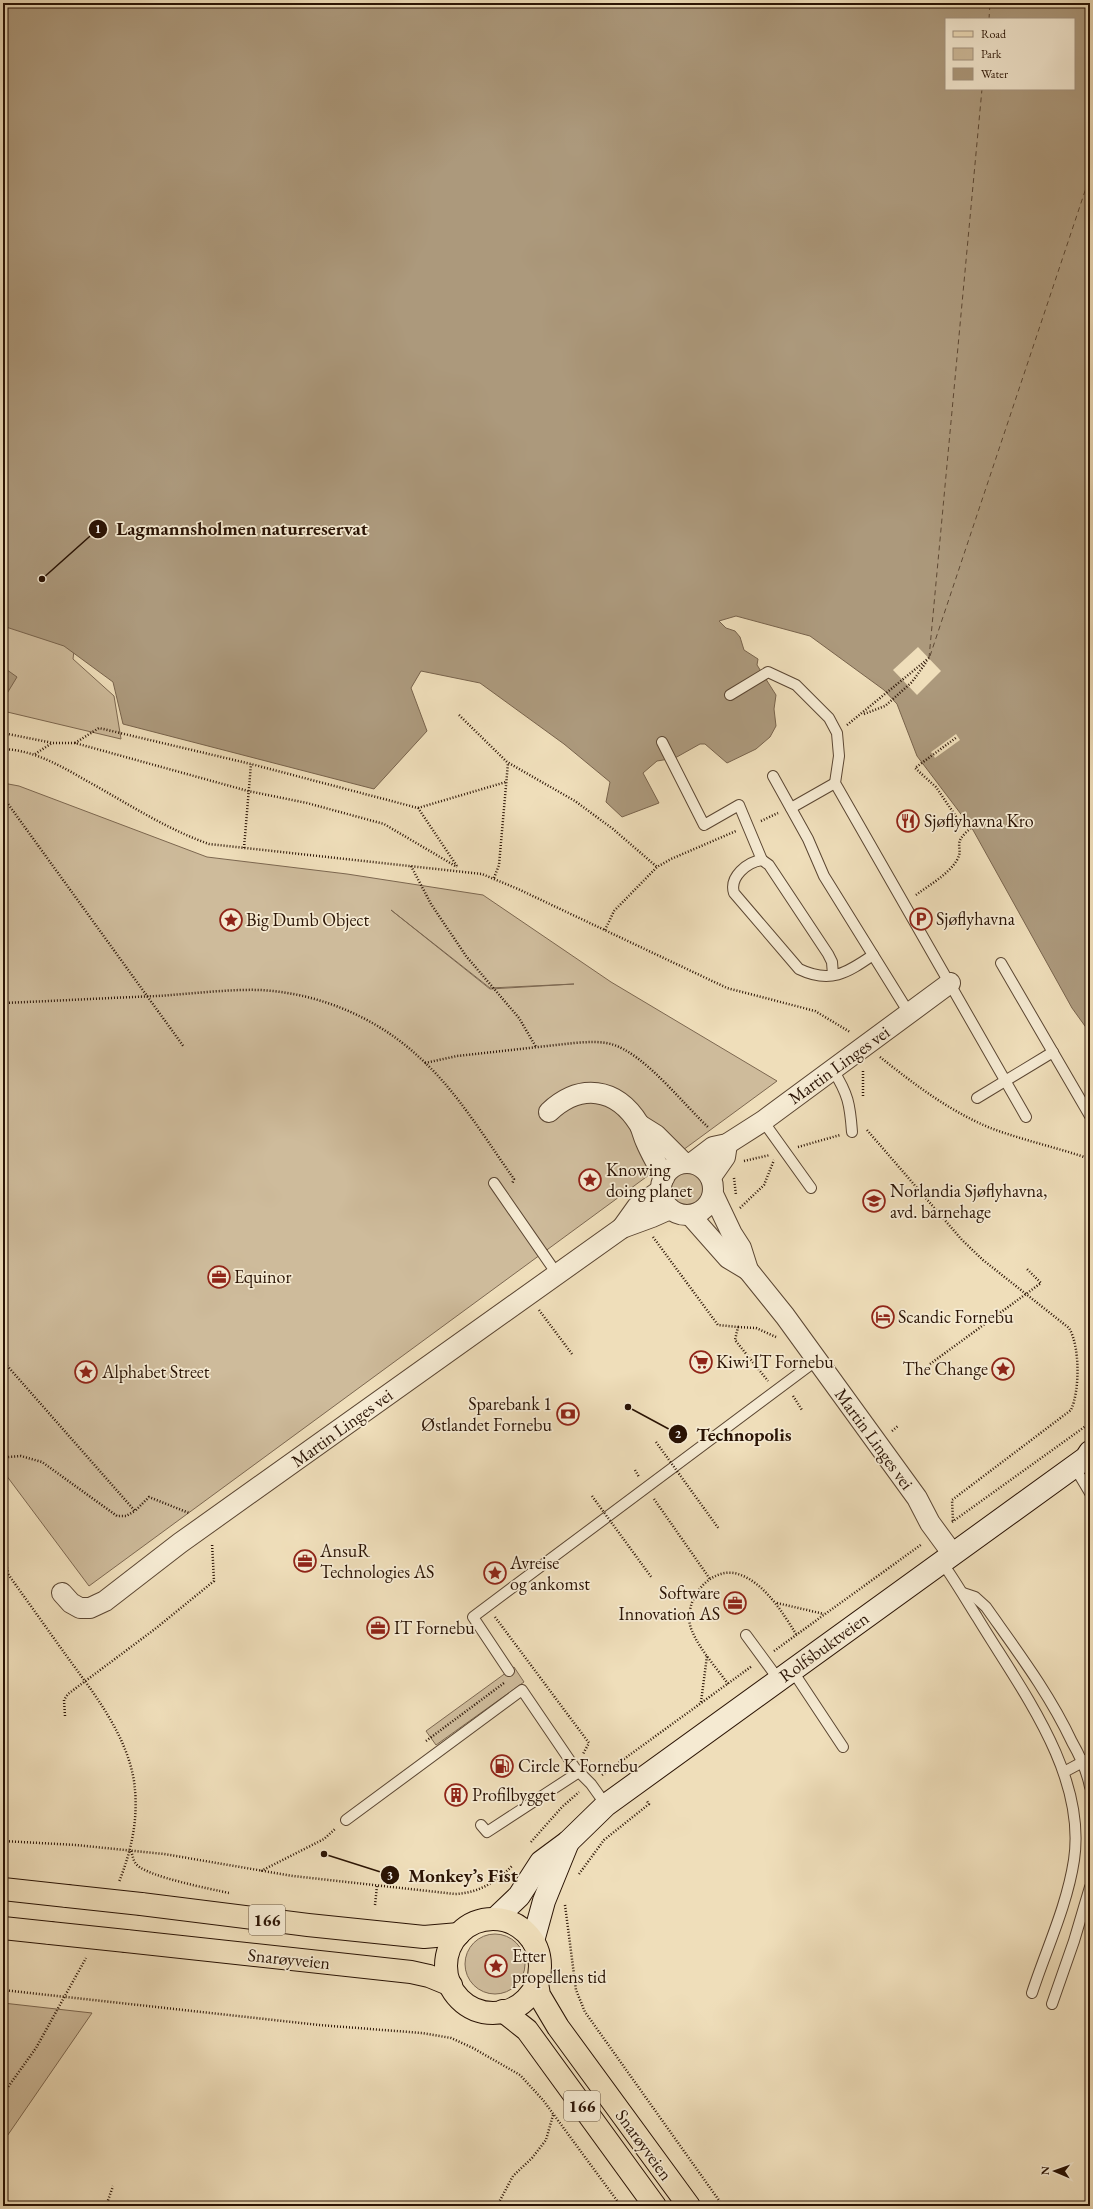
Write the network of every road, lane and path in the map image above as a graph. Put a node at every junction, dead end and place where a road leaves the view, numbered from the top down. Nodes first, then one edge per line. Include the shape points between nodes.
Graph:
1 (730, 695) dead end
2 (460, 715) dead end
3 (862, 716) junction
4 (837, 732) junction
5 (3, 733) edge
6 (957, 738) dead end
7 (662, 742) dead end
8 (53, 743) junction
9 (75, 743) junction
10 (3, 749) edge
11 (35, 754) junction
12 (508, 763) junction
13 (251, 764) junction
14 (773, 776) dead end
15 (506, 782) junction
16 (835, 783) junction
17 (248, 791) junction
18 (3, 797) edge
19 (418, 808) junction
20 (791, 808) junction
21 (954, 825) dead end
22 (748, 826) junction
23 (971, 828) dead end
24 (244, 848) junction
25 (762, 860) junction
26 (411, 866) junction
27 (457, 867) junction
28 (657, 868) junction
29 (460, 872) junction
30 (494, 878) junction
31 (904, 904) junction
32 (873, 955) junction
33 (1001, 963) dead end
34 (833, 975) junction
35 (950, 983) junction
36 (148, 996) junction
37 (3, 1003) edge
38 (909, 1013) junction
39 (184, 1047) dead end
40 (536, 1047) junction
41 (1053, 1052) junction
42 (425, 1063) junction
43 (833, 1070) junction
44 (863, 1070) dead end
45 (1005, 1080) junction
46 (977, 1098) dead end
47 (863, 1100) dead end
48 (549, 1112) dead end
49 (1090, 1116) edge
50 (1026, 1117) dead end
51 (763, 1120) junction
52 (640, 1125) junction
53 (852, 1132) junction
54 (727, 1144) junction
55 (785, 1151) junction
56 (688, 1163) junction
57 (494, 1182) dead end
58 (662, 1184) junction
59 (712, 1186) junction
60 (811, 1188) dead end
61 (507, 1202) junction
62 (670, 1209) junction
63 (738, 1210) dead end
64 (690, 1215) junction
65 (640, 1221) junction
66 (622, 1228) junction
67 (1026, 1268) dead end
68 (748, 1270) junction
69 (557, 1274) junction
70 (1025, 1292) junction
71 (528, 1295) junction
72 (738, 1327) junction
73 (780, 1339) dead end
74 (572, 1354) dead end
75 (816, 1360) junction
76 (3, 1361) edge
77 (930, 1364) dead end
78 (776, 1390) junction
79 (1090, 1423) edge
80 (898, 1426) dead end
81 (890, 1433) dead end
82 (656, 1442) dead end
83 (1085, 1458) edge
84 (3, 1460) edge
85 (646, 1487) junction
86 (1090, 1493) edge
87 (592, 1496) dead end
88 (135, 1511) junction
89 (211, 1522) junction
90 (945, 1527) junction
91 (719, 1529) dead end
92 (3, 1547) edge
93 (947, 1557) junction
94 (3, 1567) edge
95 (9, 1575) junction
96 (652, 1578) dead end
97 (710, 1579) junction
98 (62, 1593) dead end
99 (963, 1593) junction
100 (776, 1603) junction
101 (487, 1606) junction
102 (824, 1614) junction
103 (796, 1634) junction
104 (746, 1635) dead end
105 (707, 1656) junction
106 (762, 1659) junction
107 (509, 1671) dead end
108 (785, 1675) junction
109 (84, 1681) junction
110 (728, 1684) junction
111 (701, 1703) junction
112 (65, 1716) dead end
113 (843, 1747) dead end
114 (1086, 1760) edge
115 (577, 1770) junction
116 (1064, 1772) junction
117 (591, 1784) junction
118 (1090, 1787) edge
119 (646, 1801) dead end
120 (606, 1805) junction
121 (346, 1820) joint
122 (481, 1825) dead end
123 (3, 1841) edge
124 (568, 1842) junction
125 (528, 1846) dead end
126 (131, 1851) junction
127 (516, 1861) dead end
128 (259, 1871) junction
129 (578, 1875) dead end
130 (377, 1886) junction
131 (1090, 1887) edge
132 (117, 1888) dead end
133 (3, 1889) edge
134 (230, 1892) dead end
135 (564, 1898) dead end
136 (375, 1905) dead end
137 (495, 1919) junction
138 (3, 1928) edge
139 (459, 1934) junction
140 (533, 1941) junction
141 (87, 1955) dead end
142 (537, 1983) junction
143 (451, 1985) junction
144 (3, 1990) edge
145 (1032, 1993) dead end
146 (64, 1997) junction
147 (1052, 2004) dead end
148 (503, 2011) junction
149 (3, 2094) edge
150 (553, 2114) junction
151 (113, 2186) dead end
152 (106, 2206) edge
153 (498, 2206) edge
154 (621, 2206) edge
155 (655, 2206) edge
156 (689, 2206) edge
157 (723, 2206) edge

1 - 4 lane via 768,672 796,685 819,707
2 - 12 path
3 - 3 path via 906,676 929,658 912,682 885,706
3 - 4 path
4 - 16 lane via 839,756
5 - 8 path
6 - 21 path via 915,768 936,787 957,818
7 - 22 lane via 704,825 739,805
8 - 9 path
8 - 11 path
9 - 13 path via 100,728
9 - 17 path
10 - 11 path
11 - 24 path via 195,839 209,844
12 - 15 path
12 - 28 path via 575,801 613,829
13 - 17 path
13 - 19 path
14 - 20 lane
15 - 19 path
15 - 30 path via 499,865
16 - 20 lane
16 - 31 lane
17 - 24 path
17 - 27 path via 307,803 384,824
18 - 36 path
19 - 27 path
20 - 22 path
20 - 32 lane via 824,876
22 - 25 lane
22 - 28 path via 671,859
23 - 31 path via 961,836 958,843 958,859 949,870
24 - 26 path
25 - 34 lane via 769,865 828,954 832,962
25 - 34 lane via 735,876 732,885 734,893 798,969 814,974
26 - 29 path
26 - 40 path via 431,904 466,956 520,1018
27 - 29 path
28 - 30 path via 614,911 605,930
29 - 30 path
31 - 35 lane
32 - 34 lane via 845,973
32 - 38 lane
33 - 41 lane
35 - 38 street, Martin Linges vei
35 - 45 lane
36 - 37 path
36 - 39 path
36 - 42 path via 259,990 303,995 341,1007 367,1019 397,1038
38 - 43 street, Martin Linges vei
40 - 42 path via 457,1056
40 - 54 path via 592,1042 611,1044 628,1051
41 - 45 lane
41 - 49 lane
42 - 61 path via 465,1111 514,1179
43 - 51 street, Martin Linges vei
43 - 53 lane via 845,1088 849,1101
44 - 47 path
45 - 46 lane
45 - 50 lane
48 - 52 street via 570,1096 596,1093 614,1099
51 - 54 street, Martin Linges vei
51 - 55 lane
52 - 56 street via 656,1135
52 - 58 street
53 - 55 path
53 - 70 path via 865,1128 962,1240 983,1260
54 - 56 street, Martin Linges vei via 713,1146
54 - 59 street via 725,1157
54 - 63 path via 742,1161 777,1153 764,1185
55 - 60 lane
56 - 58 street via 671,1168
56 - 59 street via 703,1168
57 - 61 lane
58 - 62 street via 663,1199
58 - 66 street, Martin Linges vei via 637,1207
59 - 64 street via 705,1208
59 - 68 street, Martin Linges vei via 732,1234 741,1248
61 - 69 lane
62 - 64 street
62 - 65 street, Martin Linges vei
64 - 68 street, Martin Linges vei via 728,1258
65 - 66 street, Martin Linges vei
65 - 72 path via 718,1325
66 - 69 street, Martin Linges vei
67 - 70 path via 1041,1283
68 - 75 street, Martin Linges vei
69 - 71 street, Martin Linges vei
70 - 77 path
70 - 90 path via 1074,1335 1076,1399 1071,1410 1060,1420 952,1500
71 - 74 path
71 - 89 street, Martin Linges vei
72 - 73 path via 756,1328
72 - 78 path via 735,1340
75 - 78 lane
75 - 90 street, Martin Linges vei via 922,1506 930,1523
76 - 88 path
78 - 85 lane
79 - 90 path
80 - 81 path
82 - 91 path, bridge
83 - 86 lane
83 - 93 street, Rolfsbuktveien
84 - 88 path via 21,1456 42,1462 118,1516 126,1516
85 - 97 path
85 - 101 lane
87 - 96 path, bridge
88 - 89 path via 149,1497
89 - 98 street, Martin Linges vei via 164,1554 150,1568 98,1606 80,1608
89 - 109 path via 214,1580 155,1629
90 - 93 street, Martin Linges vei
90 - 102 path
92 - 95 path
93 - 99 lane
93 - 108 street, Rolfsbuktveien
94 - 95 path
95 - 109 path
97 - 100 path via 723,1572 738,1574 753,1582
97 - 105 path via 702,1585 690,1607 691,1630
99 - 114 lane via 974,1597 986,1607 1027,1664
99 - 116 lane via 1012,1671
100 - 102 path
100 - 103 path
101 - 107 lane via 473,1617
101 - 115 path via 589,1743
102 - 103 path
103 - 106 path
104 - 106 lane
105 - 110 path
105 - 111 path
106 - 108 lane
106 - 110 path
108 - 113 lane
108 - 120 street, Rolfsbuktveien
109 - 112 path via 64,1700
109 - 126 path via 122,1741 134,1781 135,1824
110 - 111 path
111 - 117 path
114 - 116 lane
114 - 118 lane
115 - 117 lane
115 - 121 lane via 522,1690 429,1762
115 - 122 lane via 487,1832
116 - 145 lane via 1074,1824 1074,1860 1066,1893
117 - 120 lane
117 - 125 path via 562,1807
119 - 129 path via 649,1804 604,1840
120 - 124 street, Rolfsbuktveien
121 - 128 path via 324,1839
123 - 126 path via 70,1844
124 - 137 street, Rolfsbuktveien via 541,1862 519,1896
124 - 140 street, Rolfsbuktveien via 544,1901
126 - 128 path via 164,1854
126 - 132 path
126 - 134 path via 138,1866 155,1874
127 - 130 path via 490,1885 467,1893 441,1893
128 - 130 path
130 - 136 path
131 - 147 lane
133 - 139 main road, Snarøyveien / 166, bridge via 418,1936
135 - 157 path via 576,1990 585,2012
137 - 139 main road, 166 via 475,1922
137 - 140 main road, 166 via 517,1925
138 - 143 main road, Snarøyveien / 166, bridge via 411,1972
139 - 143 main road, 166 via 450,1948 446,1963
140 - 142 main road, 166 via 540,1966
141 - 146 path
142 - 148 main road, 166 via 523,2001
142 - 156 main road, Snarøyveien / 166 via 539,1995 558,2027
143 - 148 main road, 166 via 468,2005 485,2012
144 - 146 path
146 - 149 path via 36,2048
146 - 150 path via 451,2038 474,2048 520,2075
148 - 155 main road, Snarøyveien / 166 via 527,2030
150 - 153 path via 546,2140 513,2176
150 - 154 path
151 - 152 path

